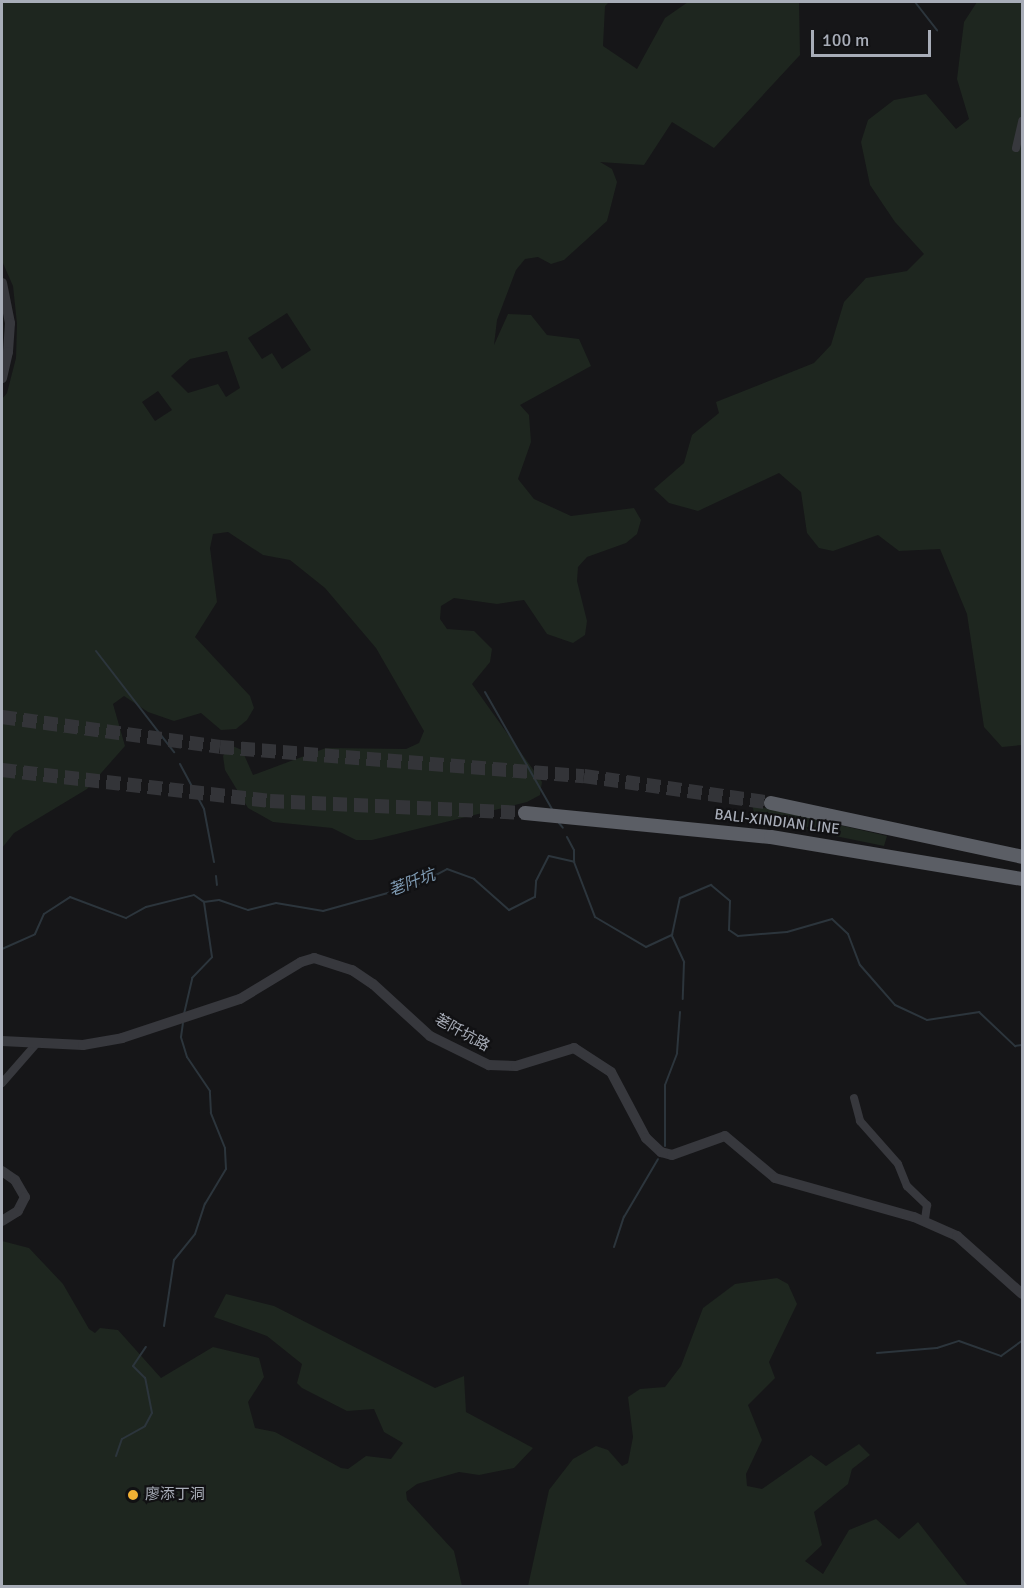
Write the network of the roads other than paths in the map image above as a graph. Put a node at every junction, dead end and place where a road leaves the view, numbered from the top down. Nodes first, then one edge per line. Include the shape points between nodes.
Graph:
1 (1023, 121) edge
2 (1016, 148) dead end
3 (2, 283) edge
4 (2, 378) edge
5 (771, 803) tunnel mouth
6 (525, 813) tunnel mouth
7 (1023, 857) edge
8 (1023, 879) edge
9 (2, 1041) edge
10 (37, 1043) junction
11 (2, 1083) edge
12 (854, 1098) dead end
13 (2, 1171) edge
14 (925, 1220) junction
15 (2, 1221) edge
16 (1023, 1294) edge

1 - 2 street
3 - 4 street via 10,323
5 - 7 highway, BALI-XINDIAN LINE
6 - 8 highway, BALI-XINDIAN LINE via 771,837
9 - 10 street, 荖阡坑路
10 - 11 street
10 - 14 street, 荖阡坑路 via 83,1045 179,1021 240,999 314,958 352,970 430,1036 489,1065 516,1066 574,1048 591,1056 612,1072 646,1138 661,1152 672,1155 725,1136 775,1179
12 - 14 street via 860,1121 898,1164 907,1186 927,1205
13 - 15 street via 15,1180 25,1197 18,1211
14 - 16 street, 荖阡坑路 via 957,1236

